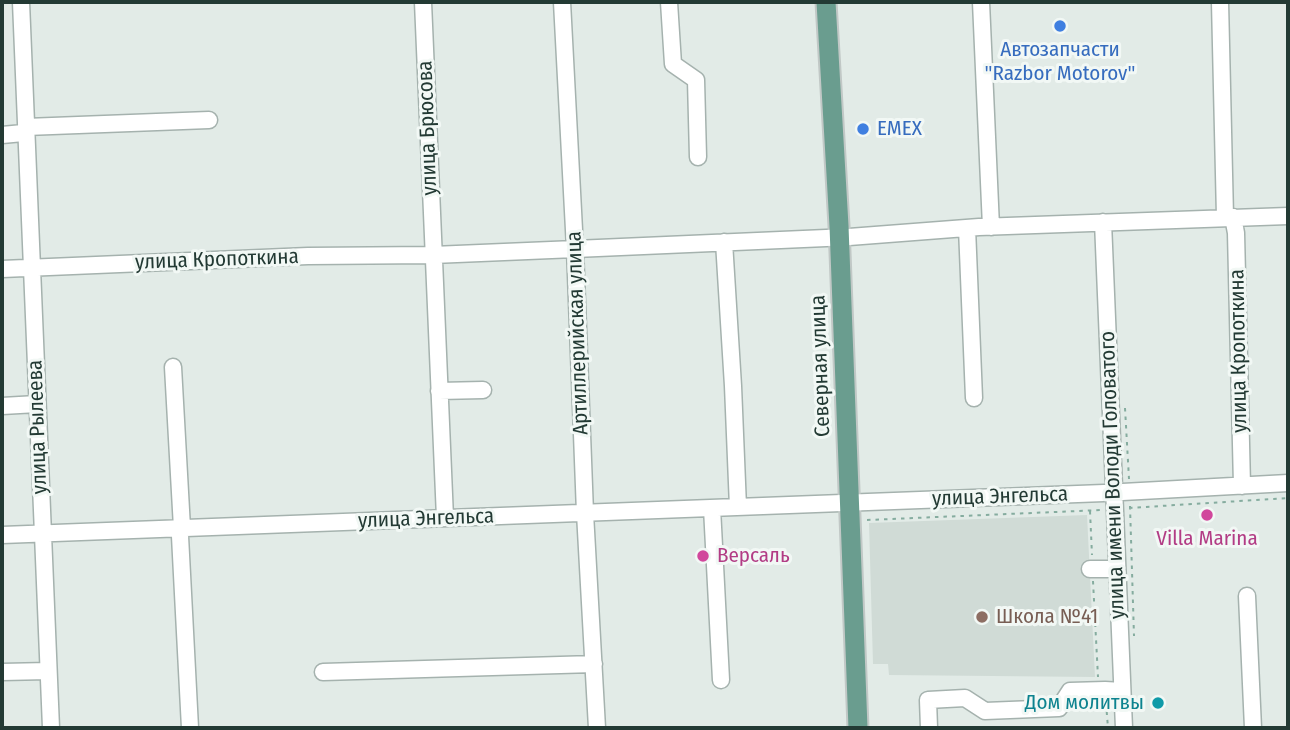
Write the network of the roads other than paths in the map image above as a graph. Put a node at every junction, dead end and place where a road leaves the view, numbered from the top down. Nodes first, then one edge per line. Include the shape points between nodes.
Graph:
1 (20, 2) edge
2 (423, 2) edge
3 (562, 2) edge
4 (669, 2) edge
5 (826, 2) edge
6 (981, 2) edge
7 (1220, 2) edge
8 (209, 120) dead end
9 (26, 127) junction
10 (2, 135) edge
11 (698, 157) dead end
12 (1288, 216) edge
13 (1229, 217) junction
14 (1103, 222) junction
15 (991, 227) junction
16 (967, 228) junction
17 (839, 237) junction
18 (724, 242) junction
19 (575, 250) junction
20 (433, 255) junction
21 (32, 268) junction
22 (2, 270) edge
23 (173, 367) dead end
24 (483, 390) dead end
25 (439, 391) junction
26 (974, 398) dead end
27 (37, 404) junction
28 (2, 406) edge
29 (1288, 483) edge
30 (1242, 486) junction
31 (1122, 500) junction
32 (849, 503) junction
33 (738, 507) junction
34 (712, 508) junction
35 (585, 513) junction
36 (445, 518) junction
37 (182, 528) junction
38 (42, 533) junction
39 (2, 535) edge
40 (1091, 569) road end
41 (1117, 569) junction
42 (1247, 596) dead end
43 (594, 664) junction
44 (48, 671) junction
45 (323, 672) dead end
46 (2, 673) edge
47 (720, 680) dead end
48 (1122, 691) junction
49 (51, 728) edge
50 (190, 728) edge
51 (597, 728) edge
52 (858, 728) edge
53 (929, 728) edge
54 (1124, 728) edge
55 (1253, 728) edge

1 - 9 street, улица Рылеева
2 - 20 street, улица Брюсова
3 - 19 street, Артиллерийская улица
4 - 11 street via 673,64 696,80
5 - 17 main road, Северная улица
6 - 15 street
7 - 13 street
8 - 9 street
9 - 10 street via 23,133
9 - 21 street, улица Рылеева
12 - 13 street, улица Кропоткина
13 - 14 street, улица Кропоткина
13 - 30 street, улица Кропоткина via 1236,233
14 - 15 street, улица Кропоткина
14 - 31 street, улица имени Володи Головатого
15 - 16 street, улица Кропоткина
16 - 17 street, улица Кропоткина
16 - 26 street
17 - 18 street, улица Кропоткина
17 - 32 main road, Северная улица
18 - 19 street, улица Кропоткина
18 - 33 street
19 - 20 street, улица Кропоткина
19 - 35 street, Артиллерийская улица
20 - 21 street, улица Кропоткина
20 - 25 street
21 - 22 street, улица Кропоткина
21 - 27 street, улица Рылеева
23 - 37 street
24 - 25 street
25 - 36 street
27 - 28 street
27 - 38 street, улица Рылеева
29 - 30 street, улица Энгельса
30 - 31 street, улица Энгельса
31 - 32 street, улица Энгельса
31 - 41 street, улица имени Володи Головатого
32 - 33 street, улица Энгельса
32 - 52 main road, Северная улица
33 - 34 street, улица Энгельса
34 - 35 street, улица Энгельса
34 - 47 street
35 - 36 street, улица Энгельса
35 - 43 street, Артиллерийская улица
36 - 37 street, улица Энгельса
37 - 38 street, улица Энгельса
37 - 50 street
38 - 39 street, улица Энгельса
38 - 44 street, улица Рылеева
40 - 41 street
41 - 48 street, улица имени Володи Головатого
42 - 55 street
43 - 45 street
43 - 51 street, Артиллерийская улица
44 - 46 street
44 - 49 street, улица Рылеева
48 - 53 street via 1070,691 1059,708 985,711 965,698 928,700
48 - 54 street, улица имени Володи Головатого

